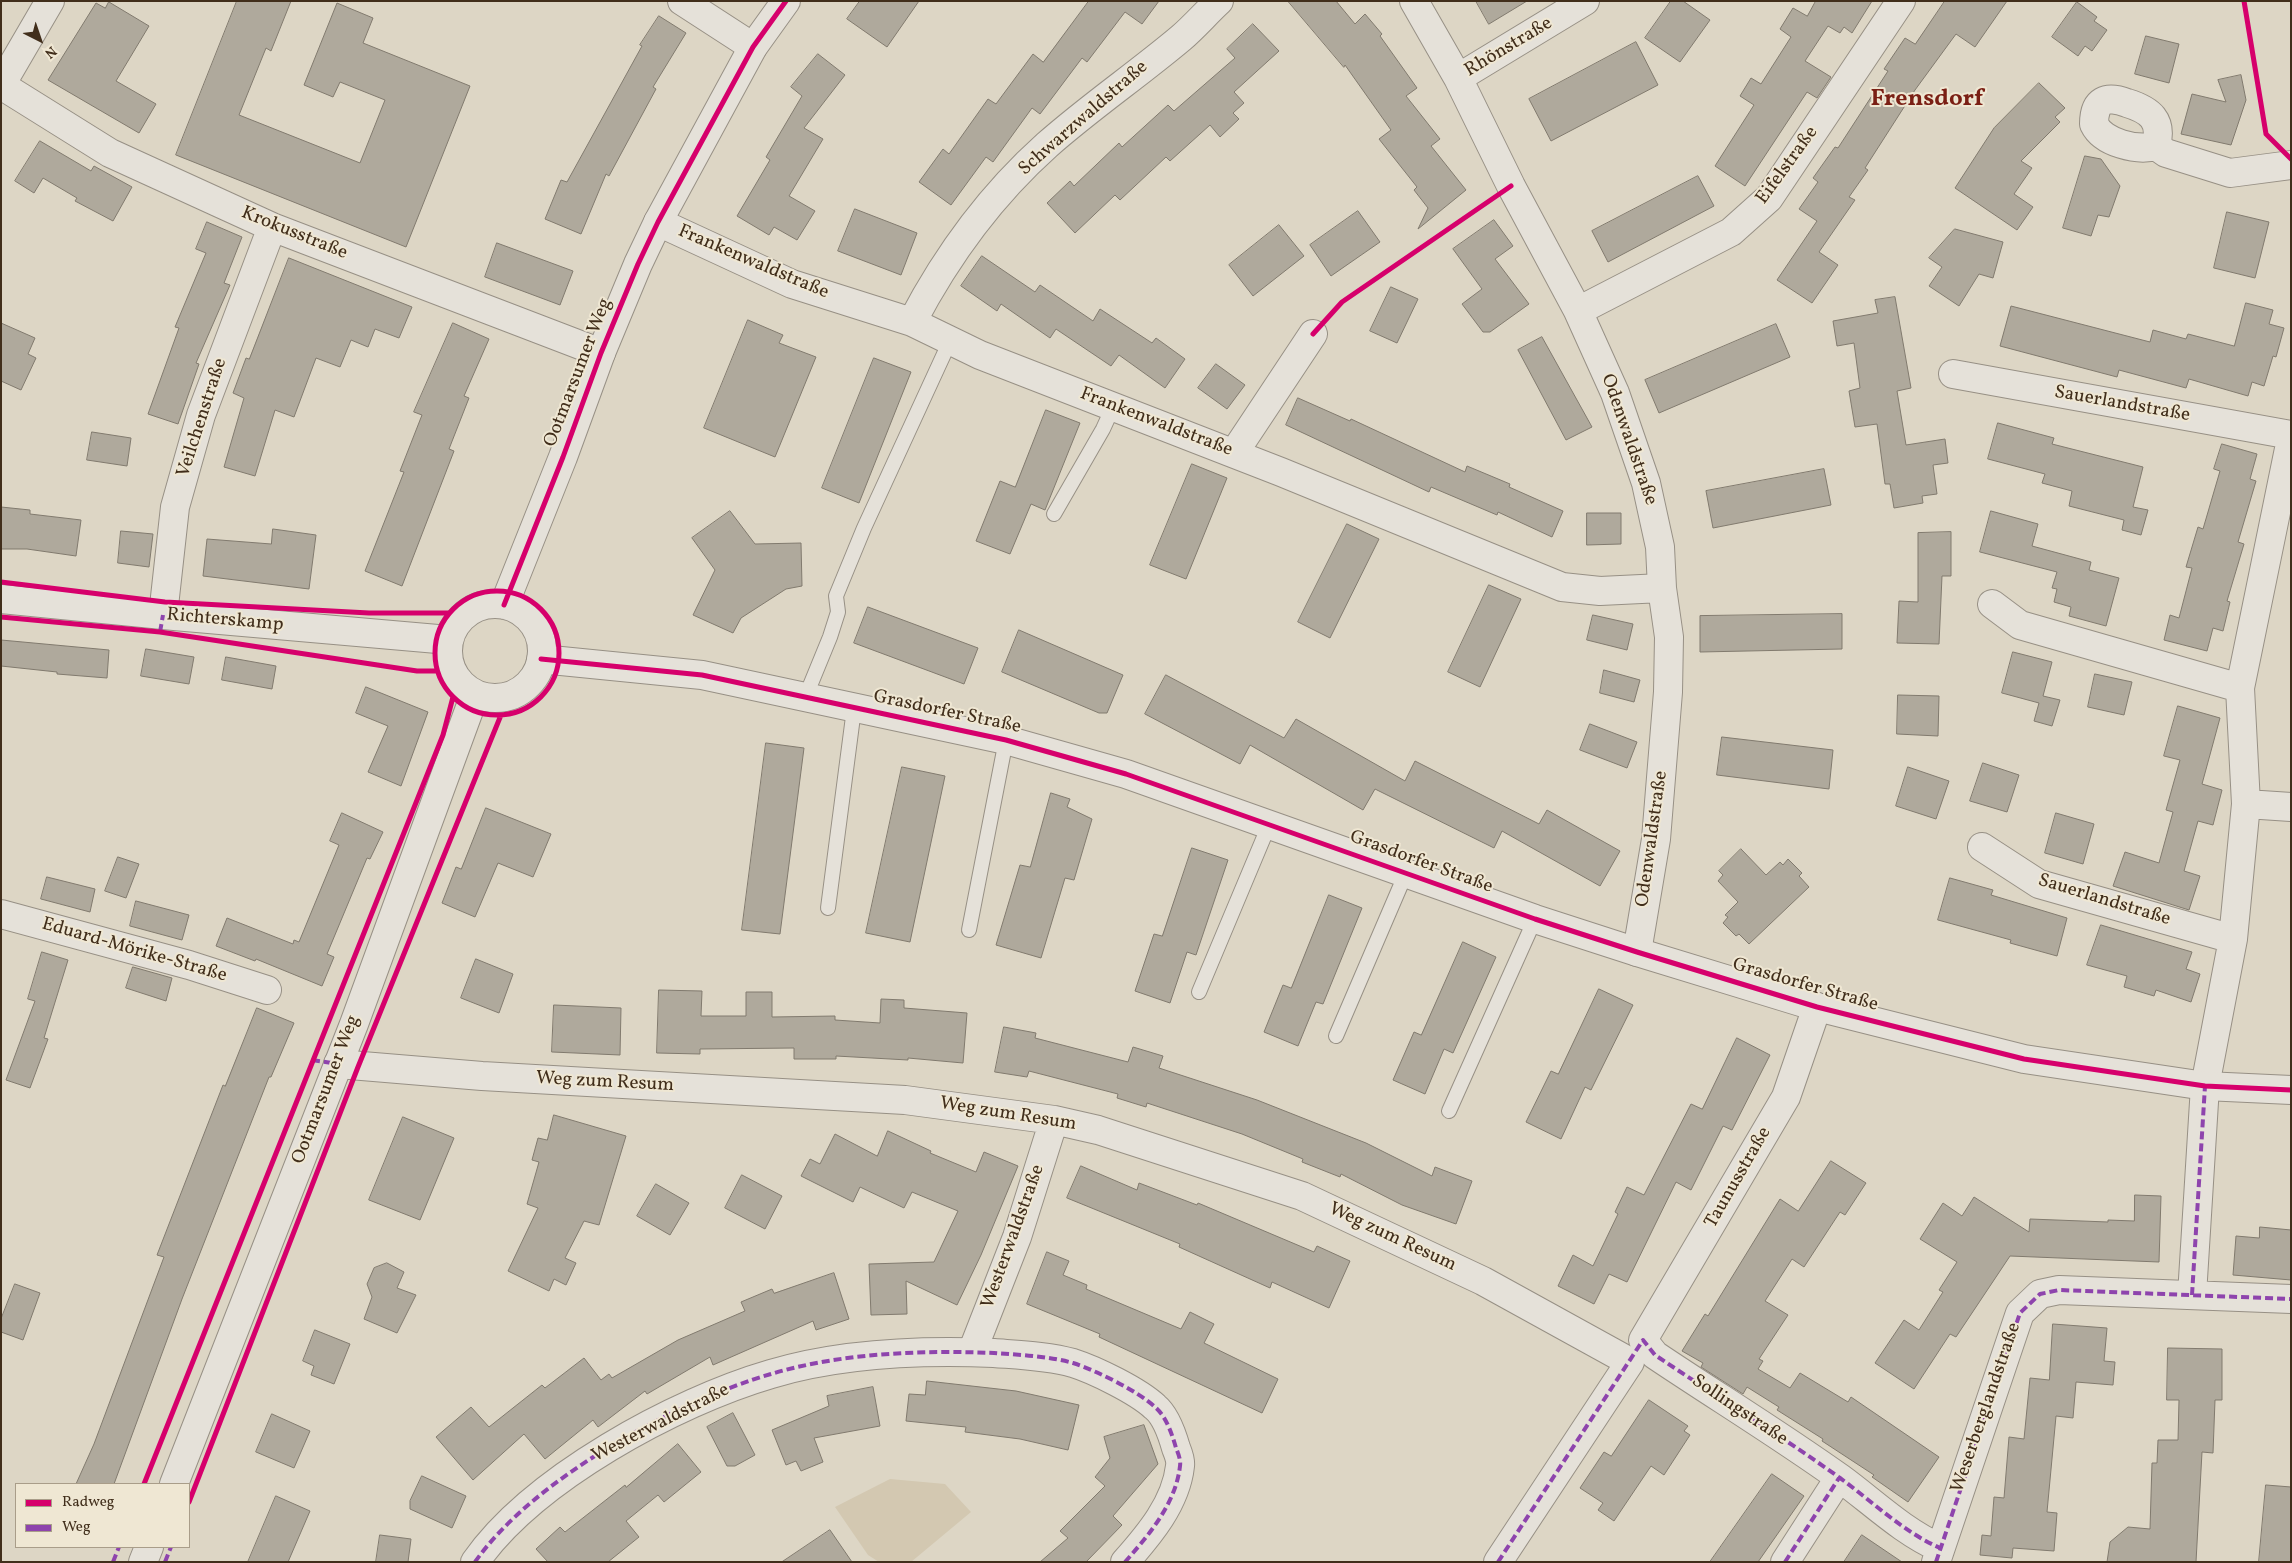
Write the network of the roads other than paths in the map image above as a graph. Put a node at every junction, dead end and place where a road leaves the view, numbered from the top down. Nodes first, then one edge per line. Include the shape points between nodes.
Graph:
1 (50, 1) edge
2 (682, 1) edge
3 (786, 1) edge
4 (1219, 1) edge
5 (1414, 1) edge
6 (1585, 1) edge
7 (1901, 1) edge
8 (752, 47) junction
9 (1458, 78) junction
10 (1, 85) edge
11 (2156, 146) dead end
12 (2291, 165) edge
13 (658, 222) junction
14 (272, 227) junction
15 (1578, 311) junction
16 (912, 322) junction
17 (1313, 334) dead end
18 (950, 340) junction
19 (601, 353) junction
20 (1953, 374) dead end
21 (1114, 407) junction
22 (2291, 435) edge
23 (2291, 439) edge
24 (1234, 453) junction
25 (1054, 514) dead end
26 (1662, 588) junction
27 (1, 599) edge
28 (1992, 604) dead end
29 (504, 605) junction
30 (163, 616) junction
31 (449, 640) junction
32 (541, 659) junction
33 (2240, 688) junction
34 (475, 694) junction
35 (805, 698) junction
36 (854, 709) junction
37 (1006, 740) junction
38 (2246, 804) junction
39 (2291, 806) edge
40 (1269, 825) junction
41 (1982, 846) dead end
42 (1406, 873) junction
43 (828, 908) dead end
44 (1, 914) edge
45 (1535, 919) junction
46 (969, 930) dead end
47 (2233, 939) junction
48 (1637, 952) junction
49 (267, 990) dead end
50 (1199, 992) dead end
51 (1817, 1007) junction
52 (1336, 1036) dead end
53 (338, 1064) junction
54 (2205, 1086) junction
55 (2291, 1090) edge
56 (1449, 1111) dead end
57 (1054, 1120) junction
58 (2192, 1295) junction
59 (2291, 1299) edge
60 (1636, 1351) junction
61 (972, 1352) junction
62 (1840, 1478) junction
63 (174, 1483) edge
64 (149, 1548) edge
65 (1938, 1555) edge
66 (144, 1562) edge
67 (475, 1562) edge
68 (1125, 1562) edge
69 (1498, 1562) edge
70 (1785, 1562) edge

1 - 10 street
2 - 8 street
3 - 8 street, Ootmarsumer Weg
4 - 16 street, Schwarzwaldstraße via 1182,37 1046,146 1009,184 949,256
5 - 9 street, Odenwaldstraße
6 - 9 street, Rhönstraße
7 - 15 street, Eifelstraße via 1769,198 1731,232
8 - 13 street, Ootmarsumer Weg
9 - 15 street, Odenwaldstraße
10 - 14 street, Krokusstraße via 110,153
11 - 12 street via 2166,153 2230,173
13 - 16 street, Frankenwaldstraße via 792,284
13 - 19 street, Ootmarsumer Weg
14 - 19 street, Krokusstraße
14 - 30 street, Veilchenstraße via 201,415 174,507
15 - 26 street, Odenwaldstraße via 1615,394 1646,482 1660,547
16 - 18 street, Frankenwaldstraße
17 - 24 street
18 - 21 street, Frankenwaldstraße via 980,355
18 - 35 lane via 836,596 838,612
19 - 29 street, Ootmarsumer Weg
20 - 22 street, Sauerlandstraße
21 - 24 street, Frankenwaldstraße
21 - 25 lane
23 - 33 street
24 - 26 street, Frankenwaldstraße via 1562,587 1600,591
26 - 48 street, Odenwaldstraße via 1669,637 1664,751 1656,839
27 - 30 street, Richterskamp
28 - 33 street via 2020,624
29 - 31 street via 476,608 455,626
29 - 32 street via 529,619 542,645
30 - 31 street, Richterskamp
31 - 34 street via 450,665 455,677
32 - 34 street via 536,676 524,688 500,698
32 - 35 street, Grasdorfer Straße via 702,675
33 - 38 street
34 - 53 street, Ootmarsumer Weg
35 - 36 street, Grasdorfer Straße
36 - 37 street, Grasdorfer Straße
36 - 43 lane
37 - 40 street, Grasdorfer Straße via 1126,774
37 - 46 lane
38 - 39 street
38 - 47 street
40 - 42 street, Grasdorfer Straße
40 - 50 lane
41 - 47 street, Sauerlandstraße via 2039,884
42 - 45 street, Grasdorfer Straße
42 - 52 lane
44 - 49 street, Eduard-Mörike-Straße via 189,964
45 - 48 street, Grasdorfer Straße
45 - 56 lane
47 - 54 street
48 - 51 street, Grasdorfer Straße
51 - 54 street, Grasdorfer Straße via 2024,1059
51 - 60 street, Taunusstraße via 1786,1097
53 - 57 street, Weg zum Resum via 491,1077 905,1100
53 - 63 street, Ootmarsumer Weg
54 - 55 street, Grasdorfer Straße
54 - 58 street
57 - 60 street, Weg zum Resum via 1098,1130 1302,1196
57 - 61 street, Westerwaldstraße via 1017,1237
58 - 59 street, Weserberglandstraße
58 - 65 street, Weserberglandstraße via 2058,1290 2040,1294 2020,1313
60 - 62 street, Sollingstraße via 1655,1355
60 - 69 street, Taunusstraße
61 - 67 street, Westerwaldstraße via 876,1356 817,1364 773,1373 720,1390 624,1438 585,1462 508,1524
61 - 68 street, Westerwaldstraße via 1026,1355 1073,1363 1127,1388 1156,1408 1172,1432 1181,1464 1174,1491 1152,1532
62 - 65 street, Sollingstraße via 1926,1542
62 - 70 street
64 - 66 street

